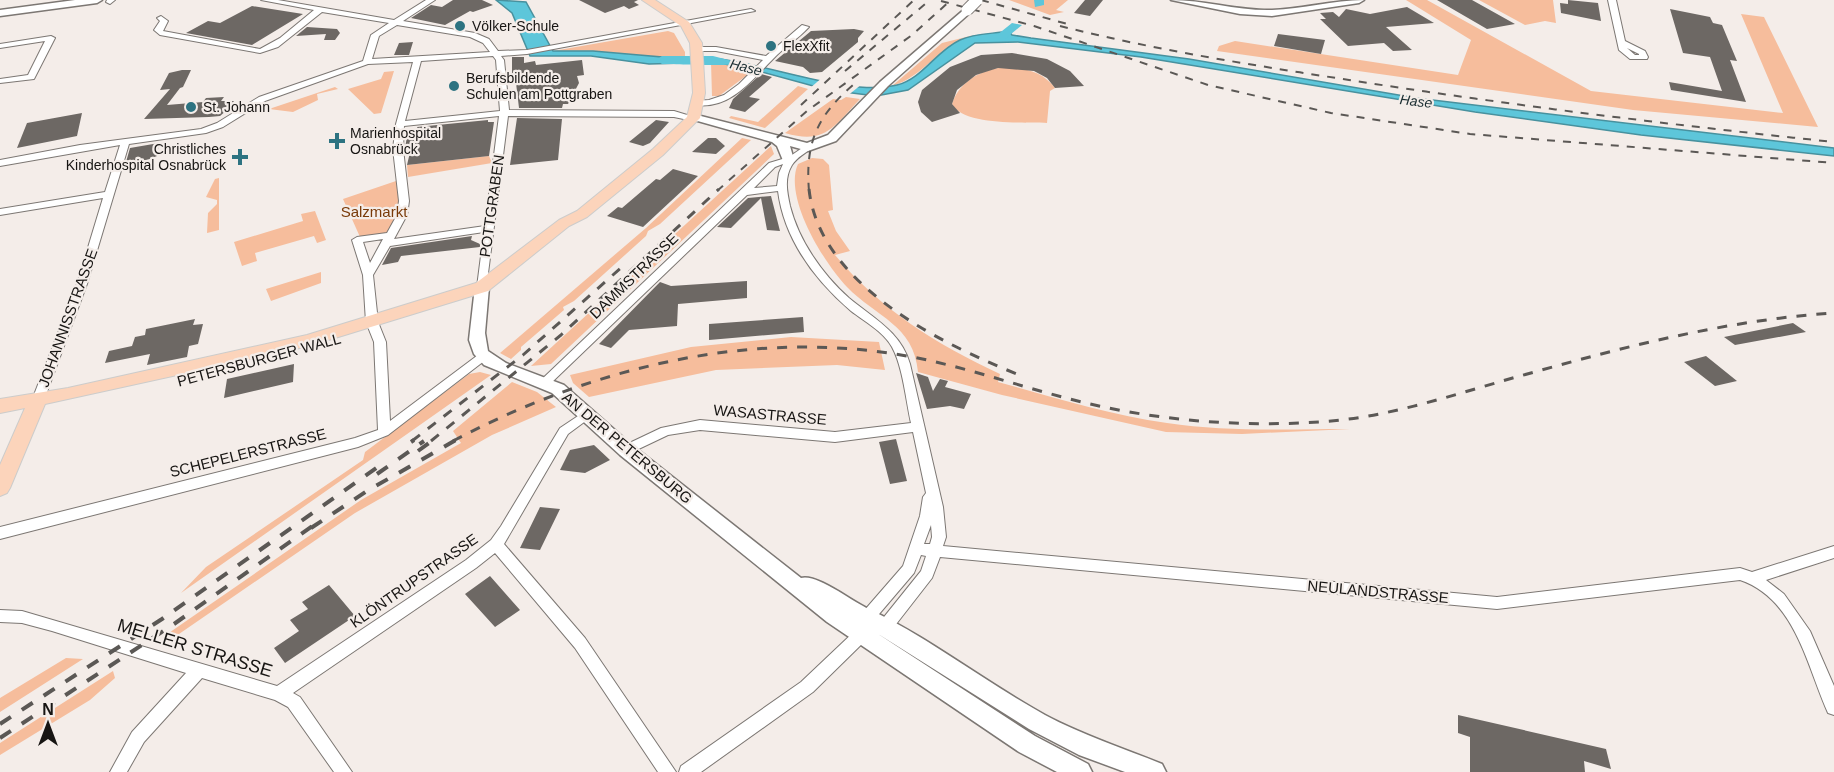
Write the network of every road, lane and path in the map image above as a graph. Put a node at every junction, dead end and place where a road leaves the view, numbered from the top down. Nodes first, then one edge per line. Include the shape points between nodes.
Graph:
1 (97, 0) edge
2 (265, 0) edge
3 (431, 0) edge
4 (647, 0) edge
5 (977, 0) edge
6 (1176, 0) edge
7 (1359, 0) edge
8 (1612, 0) edge
9 (321, 9) junction
10 (751, 11) dead end
11 (0, 13) edge
12 (161, 18) dead end
13 (396, 21) junction
14 (685, 24) junction
15 (805, 28) dead end
16 (486, 41) junction
17 (1622, 43) dead end
18 (0, 46) edge
19 (477, 55) junction
20 (498, 55) junction
21 (698, 56) junction
22 (418, 58) junction
23 (768, 60) junction
24 (367, 62) junction
25 (0, 81) edge
26 (698, 103) junction
27 (504, 114) junction
28 (693, 118) junction
29 (400, 124) junction
30 (776, 139) junction
31 (125, 143) junction
32 (808, 147) junction
33 (789, 160) junction
34 (0, 163) edge
35 (782, 188) junction
36 (744, 192) junction
37 (110, 194) junction
38 (0, 212) edge
39 (489, 228) junction
40 (389, 239) junction
41 (368, 275) junction
42 (482, 292) junction
43 (374, 326) junction
44 (482, 358) junction
45 (544, 382) junction
46 (36, 405) junction
47 (0, 406) edge
48 (0, 414) edge
49 (587, 414) junction
50 (916, 427) junction
51 (384, 432) junction
52 (626, 450) junction
53 (0, 488) edge
54 (932, 488) junction
55 (0, 533) edge
56 (496, 544) junction
57 (918, 549) junction
58 (936, 550) junction
59 (1834, 552) edge
60 (1752, 578) junction
61 (0, 616) edge
62 (872, 626) junction
63 (200, 670) junction
64 (279, 694) junction
65 (1834, 708) edge
66 (118, 772) edge
67 (344, 772) edge
68 (668, 772) edge
69 (687, 772) edge
70 (1080, 772) edge
71 (1154, 772) edge

1 - 11 street
2 - 9 street
3 - 13 street
4 - 14 main road
5 - 32 street, bridge via 884,84 832,138
6 - 7 street via 1272,13
8 - 17 street
9 - 12 street via 273,48 260,51 158,32 164,21
9 - 13 street
10 - 14 street
13 - 16 street
13 - 24 street via 375,35
14 - 20 street
14 - 21 main road
15 - 23 street
16 - 19 street
16 - 20 street
18 - 25 street via 51,38 31,77
19 - 20 street
19 - 22 street
20 - 27 street, POTTGRABEN
21 - 23 street via 716,49
21 - 26 main road
22 - 24 street
22 - 29 street
23 - 26 street via 718,102
24 - 31 street via 262,99 216,127 167,141
26 - 28 main road
27 - 28 street via 674,114
27 - 29 street
27 - 39 street, POTTGRABEN
28 - 30 street
28 - 42 main road, PETERSBURGER WALL via 582,214 575,227 510,280
29 - 40 street via 404,201 402,215
30 - 32 street
30 - 33 street via 783,144
31 - 34 street
31 - 37 street, JOHANNISSTRASSE
32 - 33 street, DAMMSTRASSE
33 - 35 street
33 - 36 street, DAMMSTRASSE via 772,165
35 - 36 street
35 - 50 street via 789,222 814,266 844,299 895,341 906,372
36 - 45 street, DAMMSTRASSE
37 - 38 street
37 - 46 street, JOHANNISSTRASSE via 82,284
39 - 40 street
39 - 42 street, POTTGRABEN
40 - 41 street
40 - 41 street via 357,240
41 - 43 street
42 - 43 main road, PETERSBURGER WALL
42 - 44 street, POTTGRABEN via 478,349
43 - 46 main road, PETERSBURGER WALL via 232,370
43 - 51 street via 380,342
44 - 45 street, AN DER PETERSBURG
44 - 51 street, SCHEPELERSTRASSE
45 - 49 street, AN DER PETERSBURG
46 - 47 main road
46 - 48 main road
46 - 53 main road, JOHANNISSTRASSE
49 - 52 street, AN DER PETERSBURG
49 - 56 street, KLÖNTRUPSTRASSE via 564,431
50 - 52 street, WASASTRASSE via 835,436 700,425 665,431
50 - 54 street
51 - 55 street, SCHEPELERSTRASSE via 358,442
52 - 62 street, AN DER PETERSBURG via 834,616
54 - 57 street
54 - 58 street via 938,522
56 - 64 street, KLÖNTRUPSTRASSE
56 - 68 street via 580,643
57 - 58 street, NEULANDSTRASSE
57 - 62 street
58 - 60 street, NEULANDSTRASSE via 1497,603 1740,574
58 - 62 street via 927,574
59 - 60 street, NEULANDSTRASSE
60 - 65 street via 1778,597 1800,628
61 - 63 street, MELLER STRASSE via 22,617
62 - 69 street via 807,687
62 - 70 street via 1027,744
62 - 71 street via 1037,722 1087,747
63 - 64 street, MELLER STRASSE
63 - 66 street via 138,737
64 - 67 street, MELLER STRASSE via 294,702

